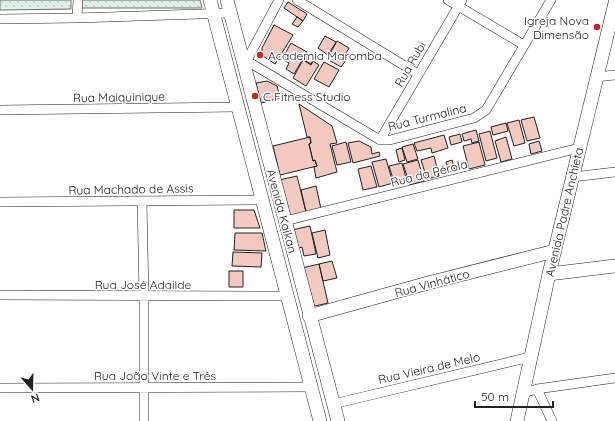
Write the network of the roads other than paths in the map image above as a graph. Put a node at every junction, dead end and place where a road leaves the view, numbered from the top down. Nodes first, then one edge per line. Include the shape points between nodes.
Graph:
1 (78, 0) edge
2 (210, 0) edge
3 (227, 0) edge
4 (297, 0) edge
5 (448, 0) edge
6 (551, 0) edge
7 (277, 2) edge
8 (460, 3) edge
9 (615, 3) edge
10 (214, 14) junction
11 (230, 14) junction
12 (77, 18) junction
13 (0, 19) edge
14 (613, 21) edge
15 (524, 45) junction
16 (244, 59) junction
17 (418, 74) junction
18 (615, 75) edge
19 (596, 77) junction
20 (237, 107) junction
21 (0, 110) edge
22 (380, 140) junction
23 (579, 148) junction
24 (615, 172) edge
25 (573, 177) junction
26 (262, 200) junction
27 (142, 201) junction
28 (0, 202) edge
29 (285, 222) junction
30 (555, 251) junction
31 (615, 266) edge
32 (549, 274) junction
33 (0, 295) edge
34 (144, 296) junction
35 (287, 296) junction
36 (309, 316) junction
37 (293, 320) junction
38 (530, 357) junction
39 (615, 378) edge
40 (144, 387) junction
41 (310, 387) junction
42 (0, 388) edge
43 (537, 389) junction
44 (524, 393) junction
45 (333, 404) junction
46 (144, 421) edge
47 (320, 421) edge
48 (338, 421) edge
49 (517, 421) edge
50 (552, 421) edge

1 - 12 street
2 - 10 street, Avenida Kaikan
3 - 11 street, Avenida Kaikan
4 - 17 street
5 - 8 street
6 - 15 street, Rua Turmalina
7 - 16 street
8 - 15 street
8 - 17 street, Rua Rubi
9 - 14 street, Avenida Padre Anchieta
10 - 11 street
10 - 12 street
10 - 20 street, Avenida Kaikan
11 - 16 street, Avenida Kaikan
12 - 13 street
14 - 19 street, Avenida Padre Anchieta
15 - 22 street, Rua Turmalina via 482,114 390,140
16 - 22 street, Rua Turmalina
16 - 29 street, Avenida Kaikan
17 - 22 street, Rua Rubi
18 - 19 street
19 - 23 street, Avenida Padre Anchieta
20 - 21 street, Rua Maiquinique
20 - 26 street, Avenida Kaikan
23 - 25 street, Avenida Padre Anchieta
23 - 29 street, Rua da Pérola
24 - 25 street
25 - 30 street, Avenida Padre Anchieta
26 - 27 street, Rua Machado de Assis
26 - 35 street, Avenida Kaikan
27 - 28 street, Rua Machado de Assis
27 - 34 street
29 - 36 street, Avenida Kaikan
30 - 32 street, Avenida Padre Anchieta
30 - 36 street, Rua Vinhático
31 - 32 street
32 - 38 street, Avenida Padre Anchieta
33 - 34 street, Rua José Adailde
34 - 35 street, Rua José Adailde
34 - 40 street
35 - 37 street, Avenida Kaikan
36 - 37 street
36 - 45 street, Avenida Kaikan
37 - 41 street, Avenida Kaikan
38 - 44 street, Avenida Padre Anchieta
38 - 45 street, Rua Vieira de Melo
39 - 43 street
40 - 41 street, Rua João Vinte e Três
40 - 42 street, Rua João Vinte e Três
40 - 46 street
41 - 47 street, Avenida Kaikan
43 - 44 street
43 - 50 street
44 - 49 street, Avenida Padre Anchieta
45 - 48 street, Avenida Kaikan

